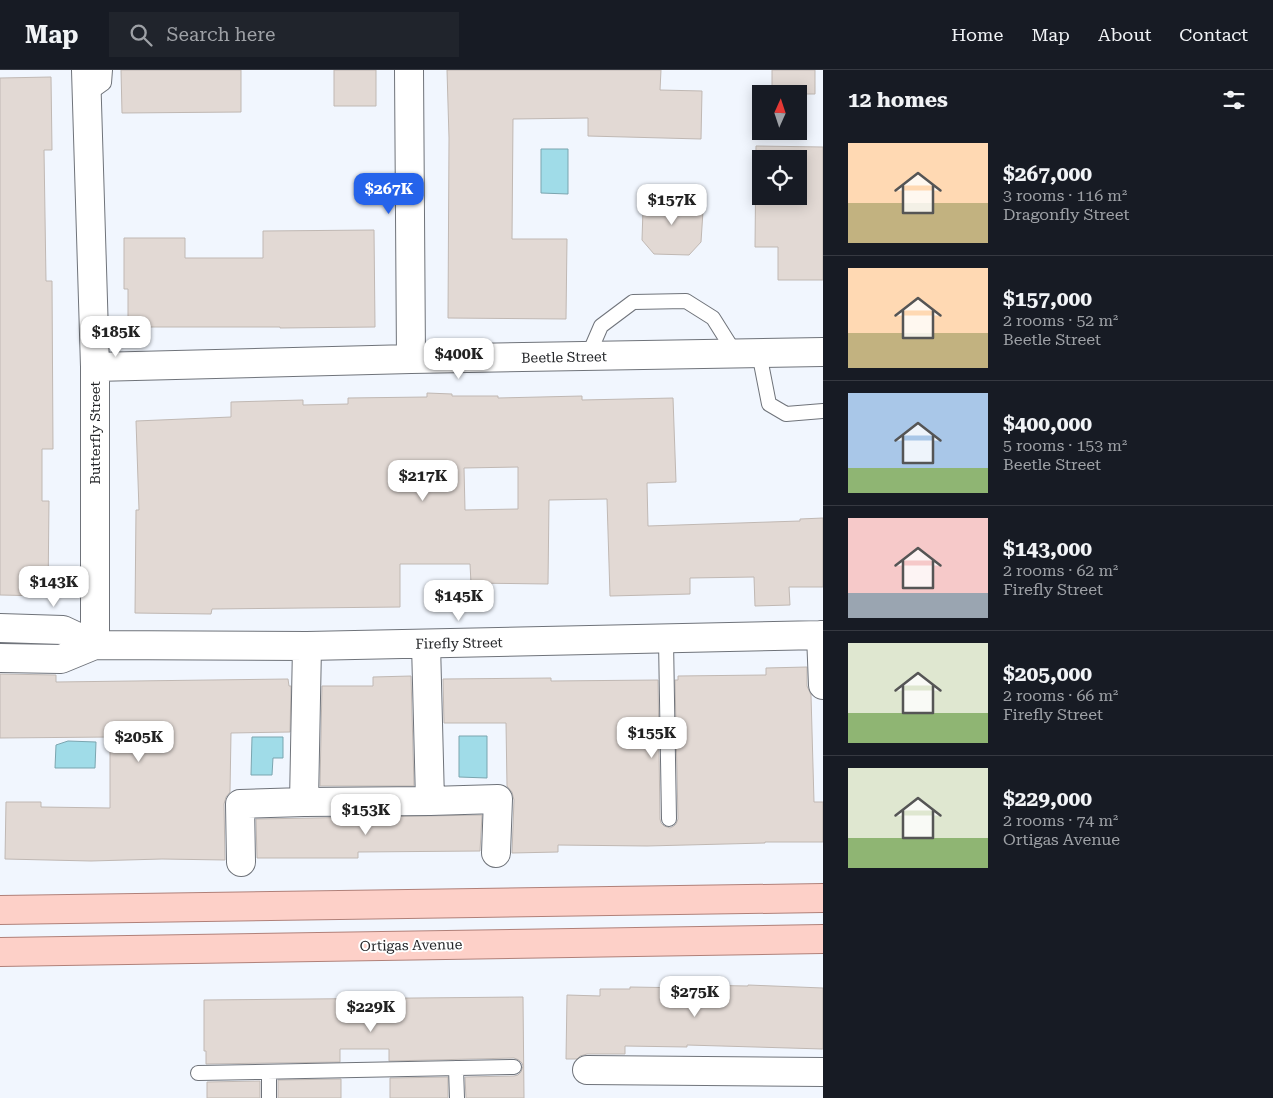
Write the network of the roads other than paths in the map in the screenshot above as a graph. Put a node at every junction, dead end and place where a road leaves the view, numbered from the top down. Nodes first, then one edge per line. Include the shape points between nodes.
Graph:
1 (105, 70) edge
2 (409, 70) edge
3 (86, 80) edge
4 (823, 352) edge
5 (747, 353) junction
6 (588, 356) junction
7 (411, 359) junction
8 (95, 367) junction
9 (823, 411) edge
10 (0, 628) edge
11 (822, 635) edge
12 (666, 640) junction
13 (426, 644) junction
14 (95, 645) junction
15 (307, 646) junction
16 (0, 658) edge
17 (823, 686) edge
18 (430, 801) junction
19 (304, 802) junction
20 (669, 819) dead end
21 (496, 853) dead end
22 (241, 862) dead end
23 (0, 894) edge
24 (823, 898) edge
25 (0, 910) edge
26 (30, 910) junction
27 (823, 939) edge
28 (0, 952) edge
29 (514, 1067) dead end
30 (456, 1068) junction
31 (588, 1070) dead end
32 (269, 1072) junction
33 (823, 1072) edge
34 (198, 1073) dead end
35 (269, 1098) edge
36 (457, 1098) edge

1 - 3 lane via 104,83 97,88
2 - 7 street
3 - 8 street, Butterfly Street
4 - 5 street, Beetle Street
5 - 6 street, Beetle Street
5 - 6 lane via 713,318 686,302 633,302 600,326
5 - 9 lane via 768,404 786,414
6 - 7 street, Beetle Street
7 - 8 street, Beetle Street
8 - 14 street, Butterfly Street
10 - 14 street, Firefly Street via 63,630
11 - 12 street, Firefly Street
11 - 17 street
12 - 13 street, Firefly Street
12 - 20 lane
13 - 15 street, Firefly Street
13 - 18 street
14 - 15 street, Firefly Street
14 - 16 street, Firefly Street via 61,659
15 - 19 street
18 - 19 street
18 - 21 street via 498,799
19 - 22 street via 240,804
23 - 26 main road
24 - 26 main road
25 - 26 main road
27 - 28 main road, Ortigas Avenue
29 - 30 lane
30 - 32 lane
30 - 36 lane
31 - 33 street
32 - 34 lane
32 - 35 lane

